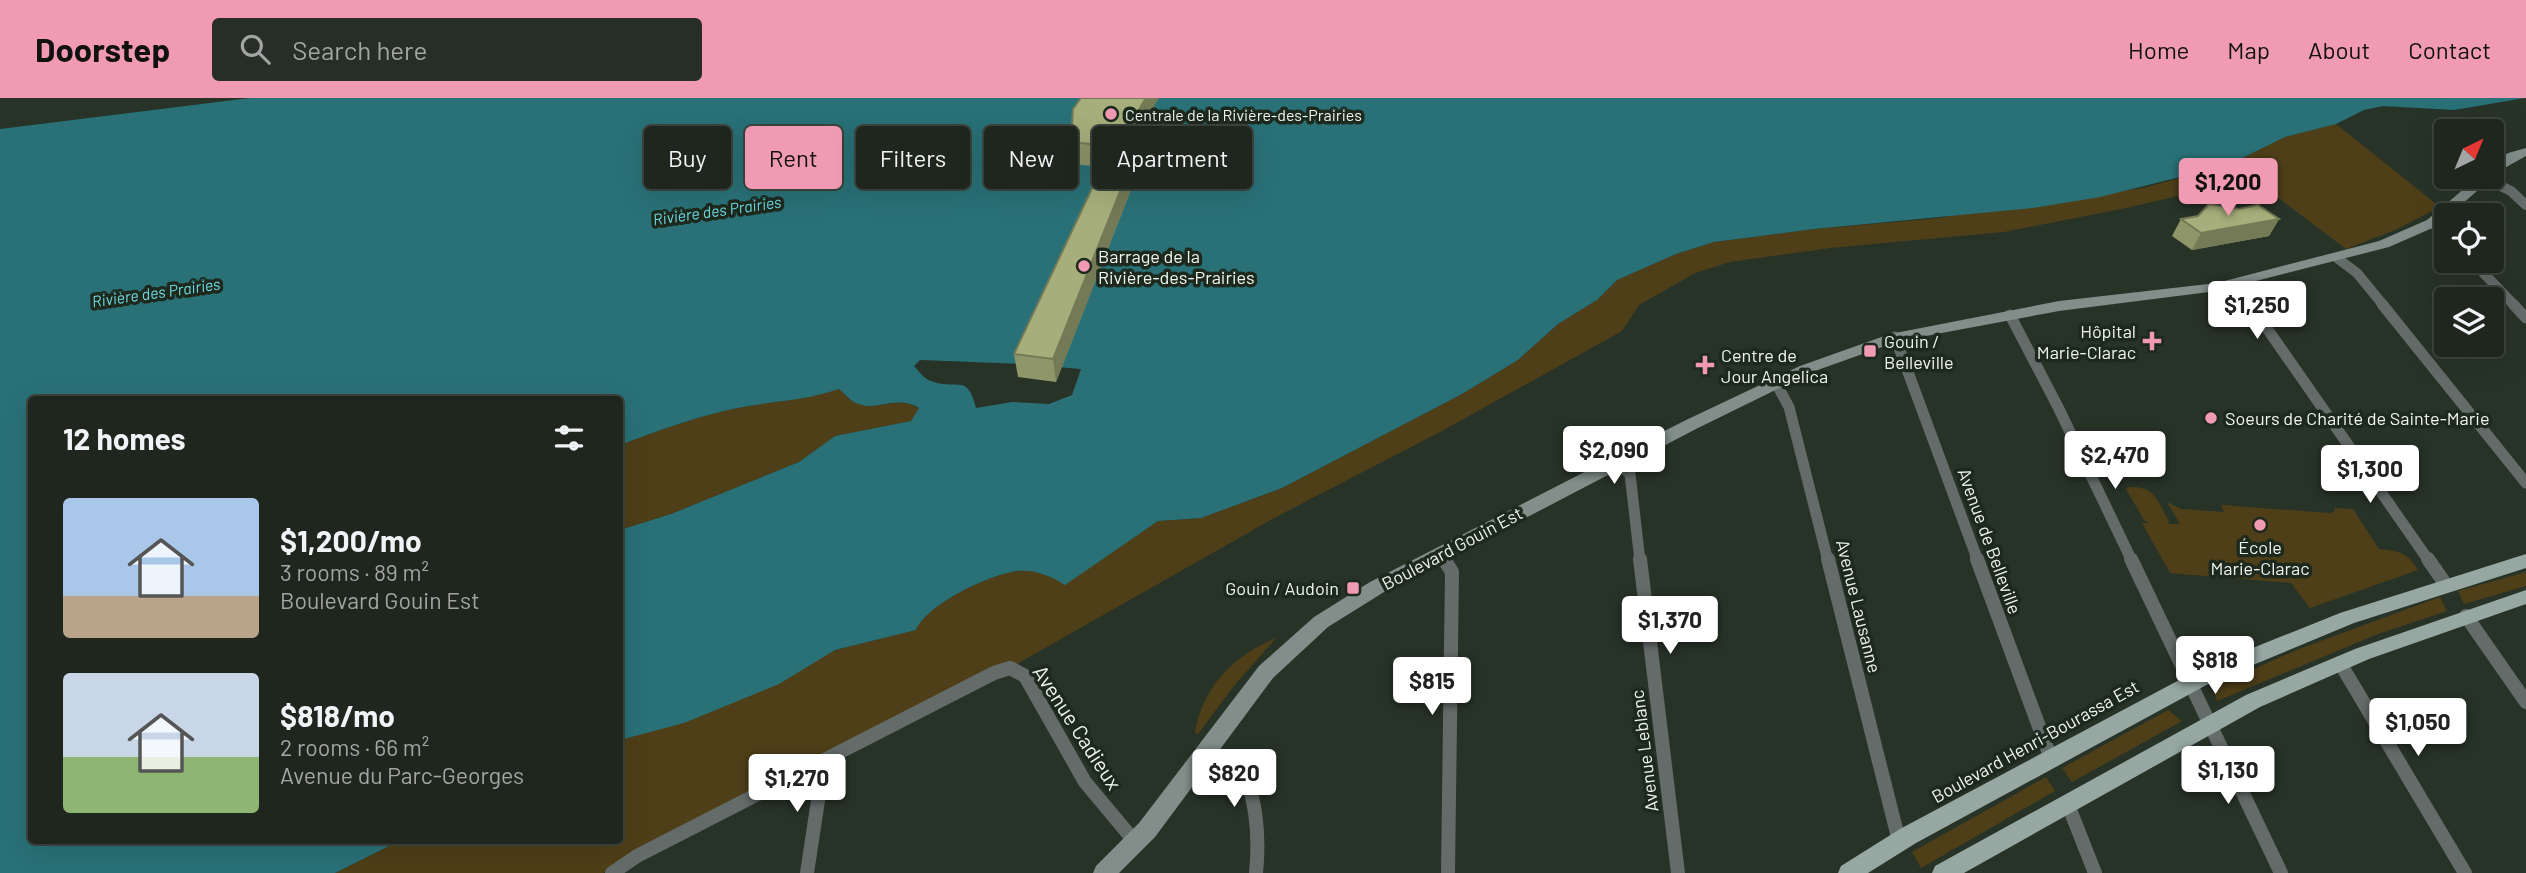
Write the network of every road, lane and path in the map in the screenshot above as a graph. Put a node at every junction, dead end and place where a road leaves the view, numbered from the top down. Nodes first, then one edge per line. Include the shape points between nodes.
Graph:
1 (2526, 152) edge
2 (2504, 163) edge
3 (2504, 186) edge
4 (2471, 189) edge
5 (2526, 205) edge
6 (2432, 223) joint
7 (2337, 258) junction
8 (2483, 273) edge
9 (2228, 285) junction
10 (2010, 315) junction
11 (2526, 318) edge
12 (1895, 337) junction
13 (1776, 383) junction
14 (1617, 463) junction
15 (2526, 483) edge
16 (1441, 554) junction
17 (2526, 561) edge
18 (2446, 585) junction
19 (2526, 597) edge
20 (2466, 616) junction
21 (2340, 663) junction
22 (2189, 684) junction
23 (2526, 702) edge
24 (2208, 723) junction
25 (1204, 754) junction
26 (2051, 759) junction
27 (824, 761) junction
28 (2067, 802) junction
29 (1899, 841) junction
30 (1136, 843) junction
31 (612, 873) edge
32 (807, 873) edge
33 (1104, 873) edge
34 (1256, 873) edge
35 (1448, 873) edge
36 (1678, 873) edge
37 (1849, 873) edge
38 (1943, 873) edge
39 (2095, 873) edge
40 (2281, 873) edge
41 (2465, 873) edge

1 - 2 street, Boulevard Gouin Est
3 - 5 street
4 - 6 street, Boulevard Gouin Est
6 - 7 street, Boulevard Gouin Est
7 - 9 street, Boulevard Gouin Est
7 - 15 street via 2357,273
8 - 11 street
9 - 10 street, Boulevard Gouin Est
9 - 18 street via 2249,303
10 - 12 street, Boulevard Gouin Est
10 - 22 street
12 - 13 street, Boulevard Gouin Est via 1838,355
12 - 26 street, Avenue de Belleville
13 - 14 street, Boulevard Gouin Est
13 - 29 street, Avenue Lausanne via 1789,407
14 - 16 street, Boulevard Gouin Est
14 - 36 street, Avenue Leblanc via 1630,474
16 - 25 street, Boulevard Gouin Est via 1338,610 1307,633 1266,672
16 - 35 street via 1452,572
17 - 18 main road, Boulevard Henri-Bourassa Est
18 - 22 main road, Boulevard Henri-Bourassa Est via 2319,628
19 - 20 main road
20 - 21 main road
20 - 23 street
21 - 24 main road
21 - 41 street
22 - 24 street
22 - 26 main road, Boulevard Henri-Bourassa Est
24 - 28 main road
24 - 40 street
25 - 30 street, Boulevard Gouin Est
25 - 34 street via 1230,762 1247,781 1258,846
26 - 29 main road, Boulevard Henri-Bourassa Est
27 - 30 street, Avenue Cadieux via 1010,668 1025,676 1085,782
27 - 31 street
27 - 32 street
28 - 38 main road
28 - 39 street
29 - 37 main road, Boulevard Henri-Bourassa Est
30 - 33 street, Boulevard Gouin Est

